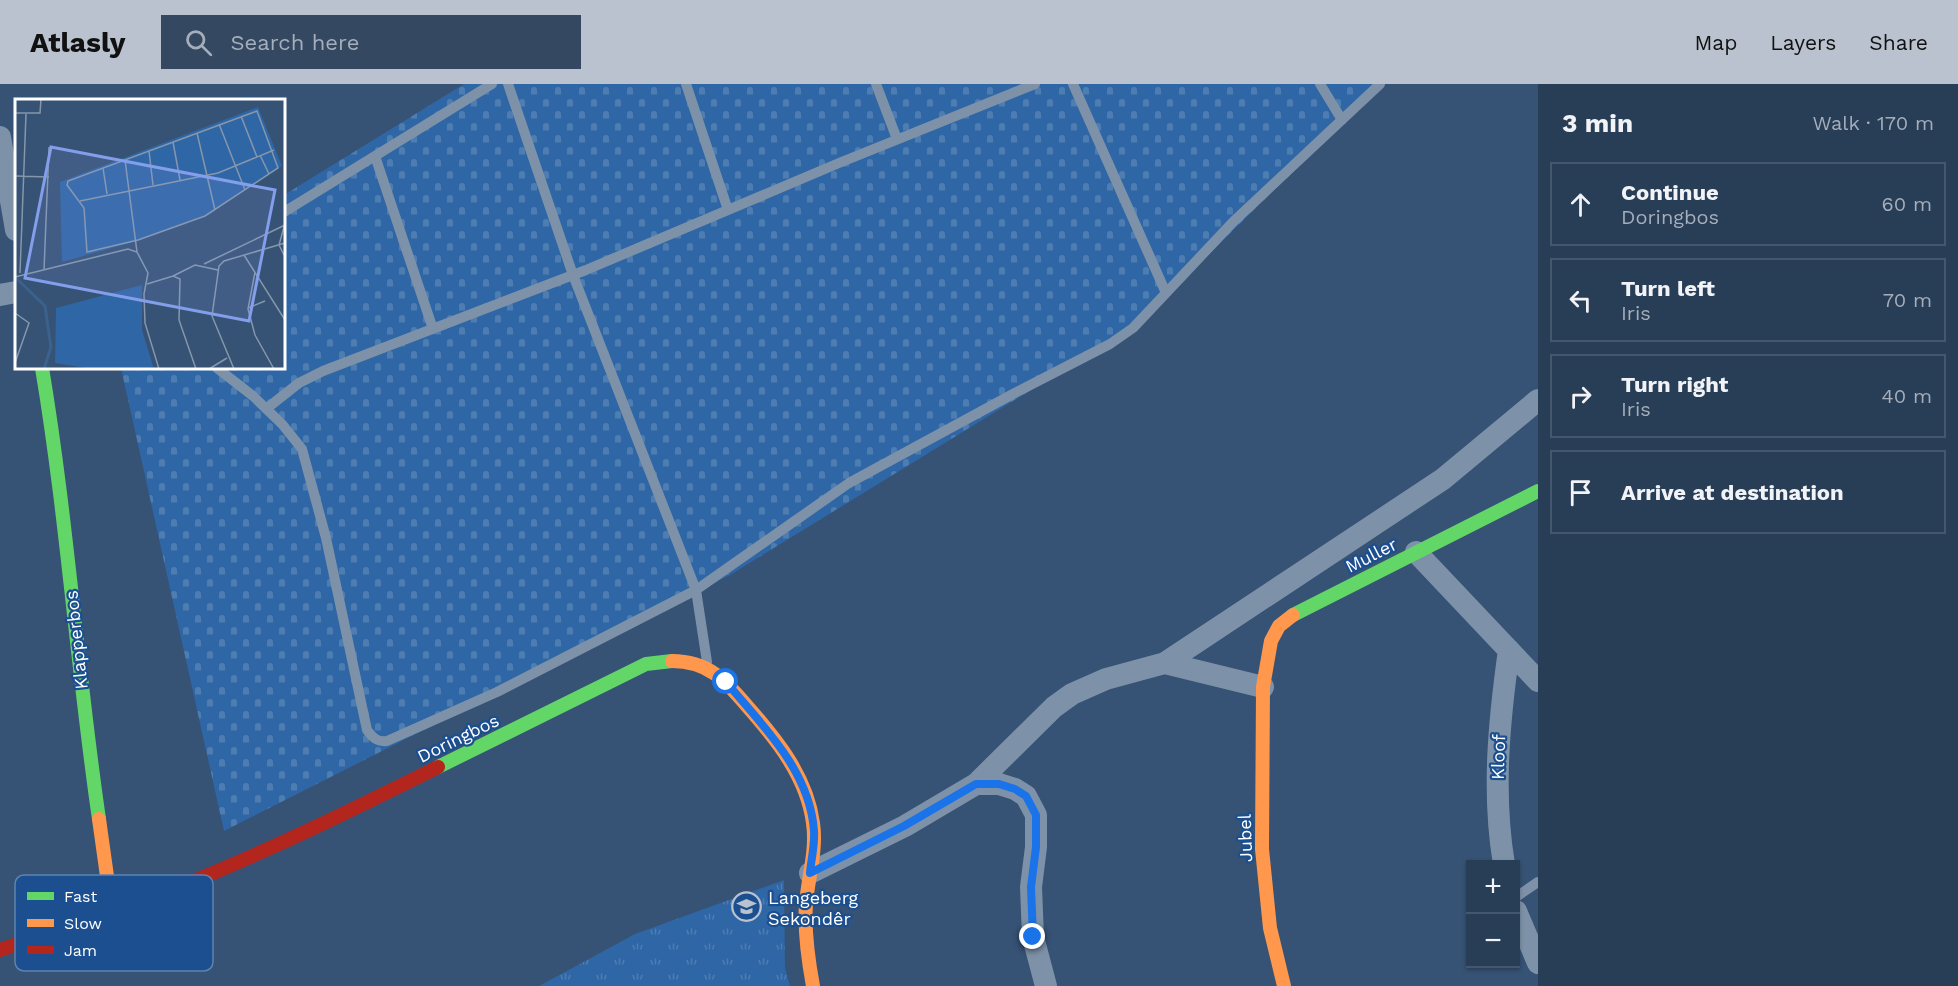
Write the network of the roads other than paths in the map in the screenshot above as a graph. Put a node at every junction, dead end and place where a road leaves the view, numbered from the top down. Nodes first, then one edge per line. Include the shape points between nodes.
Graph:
1 (492, 84) edge
2 (508, 84) edge
3 (686, 84) edge
4 (876, 84) edge
5 (1035, 84) edge
6 (1073, 84) edge
7 (1320, 84) edge
8 (1380, 84) edge
9 (1342, 120) junction
10 (0, 137) edge
11 (897, 140) junction
12 (375, 156) junction
13 (728, 210) junction
14 (285, 211) edge
15 (15, 224) edge
16 (573, 275) junction
17 (15, 292) edge
18 (1166, 293) junction
19 (0, 295) edge
20 (433, 329) junction
21 (42, 369) edge
22 (218, 369) edge
23 (1538, 400) edge
24 (266, 408) junction
25 (1538, 491) edge
26 (1416, 552) junction
27 (696, 590) junction
28 (1509, 650) junction
29 (1165, 663) junction
30 (708, 668) junction
31 (1538, 681) edge
32 (1263, 687) junction
33 (976, 784) junction
34 (1504, 860) edge
35 (810, 873) junction
36 (107, 875) edge
37 (206, 875) edge
38 (1538, 882) edge
39 (1520, 894) edge
40 (1516, 914) edge
41 (15, 945) edge
42 (0, 950) edge
43 (1538, 963) edge
44 (813, 986) edge
45 (1046, 986) edge
46 (1284, 986) edge

1 - 12 lane
2 - 16 lane
3 - 13 lane
4 - 11 lane
5 - 11 lane
6 - 18 lane
7 - 9 lane
8 - 9 lane
9 - 18 lane via 1233,222
10 - 15 street
11 - 13 lane
12 - 14 lane
12 - 20 lane
13 - 16 lane
16 - 20 lane
16 - 27 lane
17 - 19 street
18 - 27 lane via 1133,328 1110,344 849,483
20 - 24 lane via 323,371 299,383
21 - 36 street, Klapperbos
22 - 24 lane
23 - 29 street via 1443,479
24 - 27 lane via 302,449 326,537 368,730 380,742 498,692
25 - 26 street, Muller
26 - 28 street
26 - 32 street, Muller via 1291,616 1279,626 1271,641
27 - 30 lane
28 - 31 street
28 - 34 street, Kloof via 1500,716 1497,795
29 - 32 street
29 - 33 street via 1072,694
30 - 35 street, Doringbos via 726,682 794,767 807,797 814,832
30 - 37 street, Doringbos via 683,661 645,664 346,813
32 - 46 street, Jubel via 1262,849 1270,928
33 - 35 street
33 - 45 street via 1015,789 1026,796 1036,815 1031,887 1033,937
35 - 44 street, Doringbos via 805,942
38 - 39 lane
40 - 43 street
41 - 42 street, Doringbos

